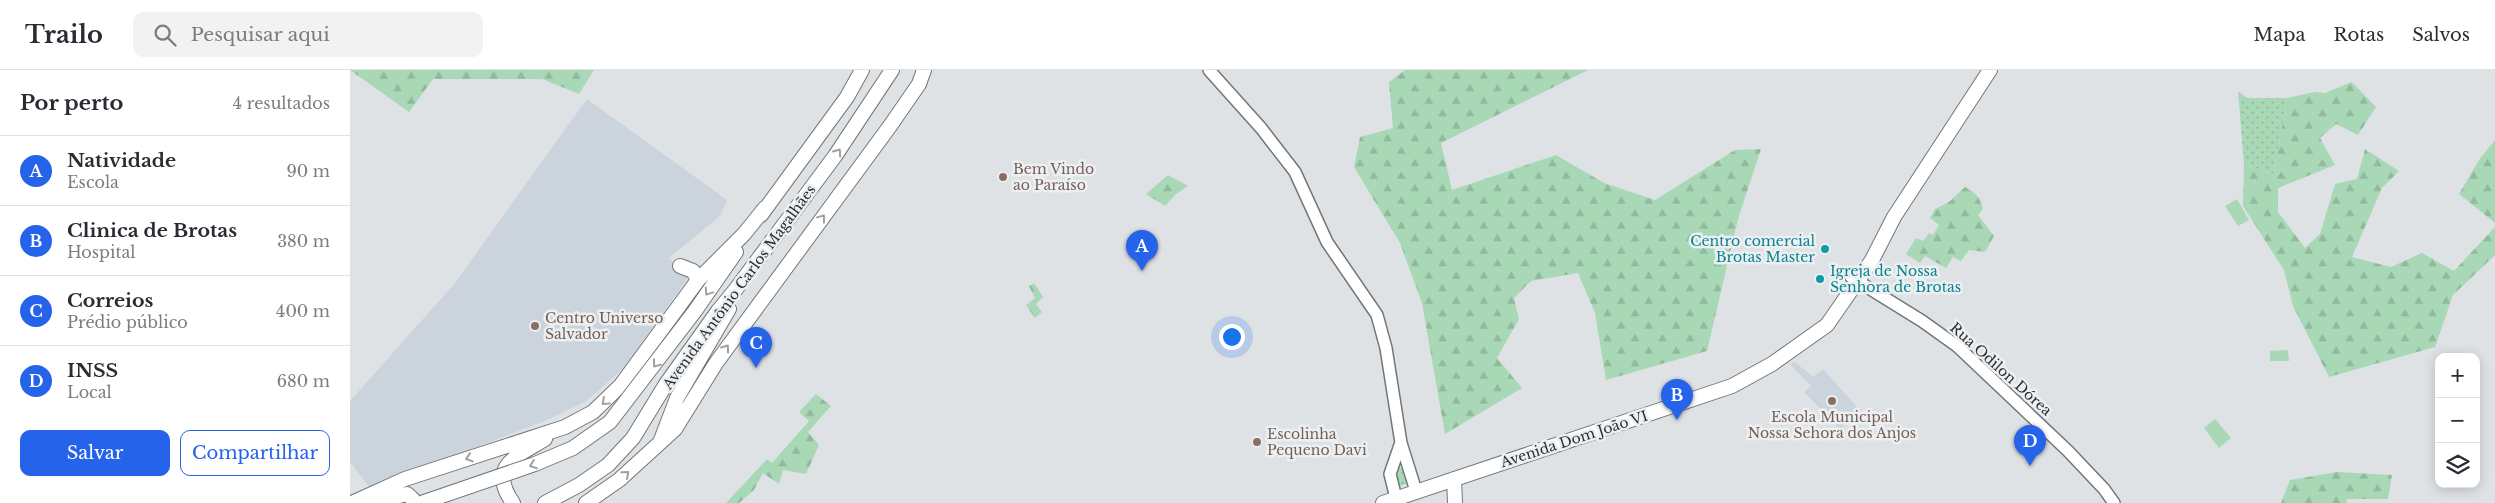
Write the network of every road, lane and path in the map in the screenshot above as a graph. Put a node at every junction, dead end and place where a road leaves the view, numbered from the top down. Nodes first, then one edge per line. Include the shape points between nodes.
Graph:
1 (862, 70) edge
2 (892, 70) edge
3 (924, 70) edge
4 (1209, 70) edge
5 (1990, 70) edge
6 (765, 208) junction
7 (680, 266) dead end
8 (1854, 279) junction
9 (698, 280) junction
10 (736, 290) junction
11 (565, 427) junction
12 (1401, 443) junction
13 (659, 445) junction
14 (1406, 466) junction
15 (1392, 469) junction
16 (1454, 479) junction
17 (1416, 491) junction
18 (1390, 500) edge
19 (352, 503) edge
20 (370, 503) edge
21 (417, 503) edge
22 (421, 503) edge
23 (513, 503) edge
24 (545, 503) edge
25 (586, 503) edge
26 (1455, 503) edge
27 (2114, 503) edge

1 - 6 main road, Avenida Antônio Carlos Magalhães via 847,97
10 -> 2 main road, Avenida Antônio Carlos Magalhães via 835,156
13 -> 3 main road, Avenida Antônio Carlos Magalhães via 675,429 716,363 897,116 919,84
4 - 12 street via 1295,172 1327,242 1377,316 1386,348
5 - 8 main road, Avenida Dom João VI
6 - 9 main road, Avenida Antônio Carlos Magalhães
6 -> 22 main road, Avenida Antônio Carlos Magalhães, bridge via 695,311 610,422 573,448
7 - 9 main road via 693,271
8 - 16 main road, Avenida Dom João VI via 1801,344 1732,386
8 - 27 street, Rua Odilon Dórea via 1965,352 2022,404 2088,471
9 -> 11 main road, Avenida Antônio Carlos Magalhães via 621,386 593,412
10 - 13 main road via 732,303 677,398
10 - 24 main road, Avenida Antônio Carlos Magalhães via 666,384 633,438 608,465
11 -> 19 main road, Avenida Antônio Carlos Magalhães via 405,480
11 - 23 main road via 512,458 507,465 503,484
12 - 14 street
12 - 15 street
25 -> 13 main road, Avenida Antônio Carlos Magalhães
14 - 15 street via 1400,464
14 - 17 street
15 - 18 street
16 - 17 main road, Avenida Dom João VI
16 - 26 main road
17 - 18 main road, Avenida Dom João VI
20 - 21 main road via 407,494

